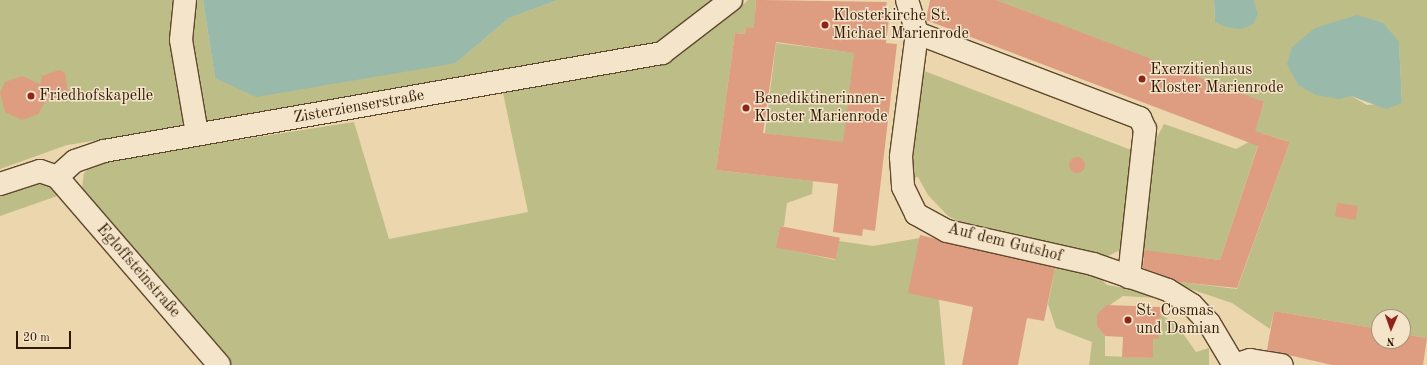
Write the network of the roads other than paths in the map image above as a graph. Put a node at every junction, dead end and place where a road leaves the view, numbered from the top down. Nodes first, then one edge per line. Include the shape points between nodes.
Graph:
1 (185, 0) edge
2 (731, 0) edge
3 (907, 0) edge
4 (917, 32) junction
5 (197, 134) junction
6 (57, 177) junction
7 (0, 184) edge
8 (1129, 277) junction
9 (219, 365) edge
10 (1234, 365) edge
11 (1282, 365) edge

1 - 5 street via 181,40
2 - 5 street, Zisterzienserstraße via 662,53
3 - 4 street, Auf dem Gutshof
4 - 8 street via 1140,118 1146,129
4 - 8 street, Auf dem Gutshof via 901,157 903,187 916,214 947,231 1093,264
5 - 6 street, Zisterzienserstraße via 104,151 75,161
6 - 7 street via 40,171
6 - 9 street, Egloffsteinstraße
8 - 10 street, Auf dem Gutshof via 1168,290 1192,305 1209,323
10 - 11 street via 1250,360

